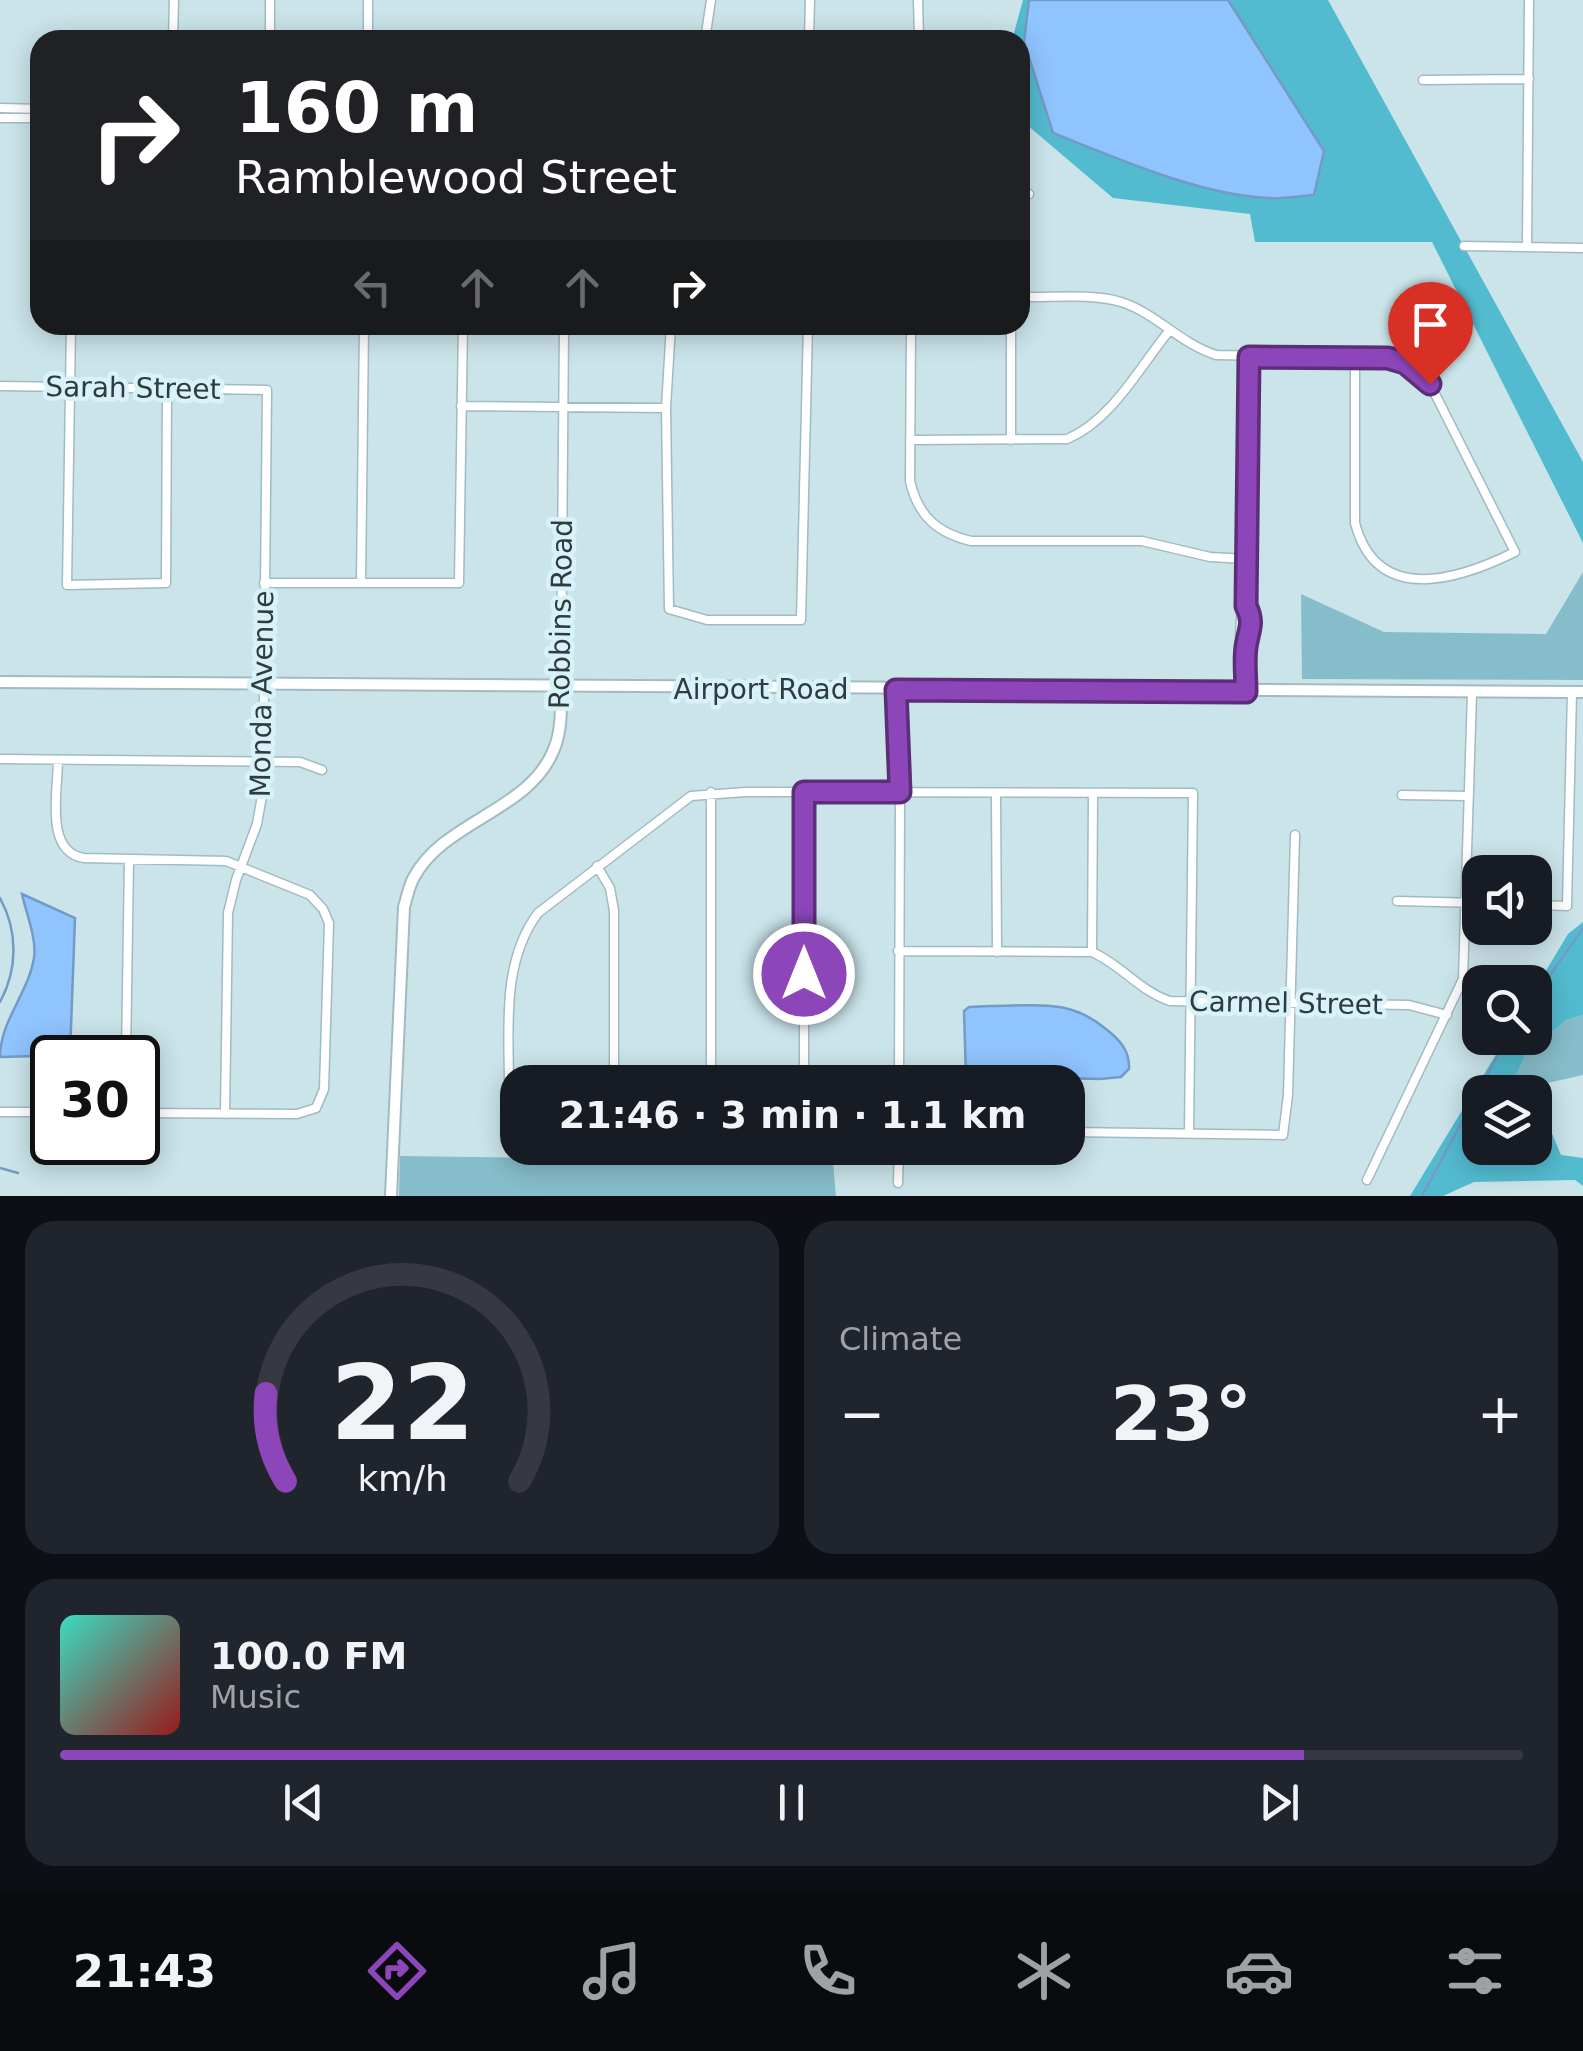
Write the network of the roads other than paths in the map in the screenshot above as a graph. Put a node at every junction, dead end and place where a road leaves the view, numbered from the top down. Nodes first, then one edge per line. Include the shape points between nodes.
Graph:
1 (174, 0) edge
2 (270, 0) edge
3 (368, 0) edge
4 (711, 0) edge
5 (810, 0) edge
6 (918, 0) edge
7 (1529, 0) edge
8 (173, 30) edge
9 (270, 30) edge
10 (368, 30) edge
11 (706, 30) edge
12 (809, 30) edge
13 (919, 30) edge
14 (1529, 79) junction
15 (1423, 80) dead end
16 (0, 108) edge
17 (30, 109) edge
18 (0, 118) edge
19 (30, 118) edge
20 (1464, 246) dead end
21 (1527, 246) junction
22 (1583, 248) edge
23 (1030, 298) edge
24 (1169, 331) junction
25 (72, 335) edge
26 (364, 335) edge
27 (463, 335) edge
28 (564, 335) edge
29 (670, 335) edge
30 (808, 335) edge
31 (912, 335) edge
32 (1011, 335) edge
33 (1249, 357) junction
34 (1354, 358) junction
35 (0, 386) edge
36 (70, 386) junction
37 (167, 388) junction
38 (267, 390) joint
39 (563, 405) junction
40 (461, 406) junction
41 (666, 408) junction
42 (910, 440) junction
43 (1011, 440) junction
44 (1247, 559) junction
45 (264, 583) junction
46 (361, 583) junction
47 (0, 682) edge
48 (264, 685) junction
49 (561, 687) junction
50 (896, 690) junction
51 (1246, 692) junction
52 (1578, 692) edge
53 (1472, 693) junction
54 (0, 760) edge
55 (58, 760) junction
56 (263, 761) junction
57 (322, 770) dead end
58 (711, 792) junction
59 (804, 792) junction
60 (900, 792) junction
61 (996, 793) junction
62 (1093, 794) junction
63 (1402, 794) dead end
64 (1469, 796) junction
65 (1295, 834) dead end
66 (1467, 855) edge
67 (128, 859) junction
68 (241, 866) junction
69 (597, 866) junction
70 (1397, 901) dead end
71 (1462, 902) edge
72 (1552, 906) edge
73 (1464, 945) edge
74 (898, 950) junction
75 (997, 952) junction
76 (1092, 952) junction
77 (1191, 1002) junction
78 (1292, 1004) junction
79 (1447, 1015) junction
80 (126, 1035) edge
81 (513, 1065) edge
82 (614, 1065) edge
83 (711, 1065) edge
84 (804, 1065) edge
85 (898, 1065) edge
86 (0, 1112) edge
87 (30, 1112) edge
88 (160, 1113) edge
89 (226, 1114) junction
90 (1085, 1132) edge
91 (1190, 1133) junction
92 (898, 1165) edge
93 (1367, 1180) dead end
94 (898, 1182) dead end
95 (391, 1196) edge

1 - 8 street
2 - 9 street
3 - 10 street
4 - 11 street
5 - 12 street
6 - 13 street
7 - 14 street
14 - 15 street
14 - 21 street
16 - 17 street
18 - 19 street
20 - 21 street
21 - 22 street
23 - 24 street via 1122,302
24 - 33 street via 1216,356
24 - 43 street via 1082,433
25 - 36 street
26 - 46 street
27 - 40 street
28 - 39 street, Robbins Road
29 - 41 street
30 - 41 street via 801,620 708,620 668,609
31 - 42 street
32 - 43 street
33 - 34 street
33 - 44 street
34 - 34 street via 1405,363 1430,384 1516,552 1444,579 1402,577 1374,559 1354,523
35 - 36 street, Sarah Street
36 - 37 street, Sarah Street
36 - 37 street via 67,586 166,584
37 - 38 street, Sarah Street
38 - 45 street, Monda Avenue
39 - 40 street
39 - 41 street
39 - 49 street, Robbins Road
40 - 46 street via 459,582
42 - 43 street
42 - 44 street via 914,500 923,516 951,536 1142,540 1210,558
44 - 51 street via 1240,617
45 - 46 street
45 - 48 street, Monda Avenue
47 - 48 main road, Airport Road
48 - 49 main road, Airport Road
48 - 56 street, Monda Avenue
49 - 50 main road, Airport Road
49 - 95 main road, Robbins Road via 556,745 546,766 431,855 404,906
50 - 51 main road, Airport Road
50 - 60 street
51 - 53 main road, Airport Road
52 - 53 main road, Airport Road
52 - 72 street via 1566,906
53 - 64 street
54 - 55 street
55 - 56 street
55 - 67 street via 63,847 80,858
56 - 57 street via 306,762
56 - 68 street, Monda Avenue via 258,820
58 - 59 street
58 - 69 street via 691,796
58 - 83 street
59 - 60 street
59 - 84 street
60 - 61 street
60 - 74 street
61 - 62 street
61 - 75 street
62 - 76 street
62 - 77 street via 1193,793
63 - 64 street
64 - 66 street
65 - 78 street
67 - 68 street via 209,859
67 - 80 street
68 - 89 street, Monda Avenue via 228,918
68 - 89 street via 310,896 329,923 324,1089 316,1108 302,1114
69 - 81 street via 538,913 518,946 512,968
69 - 82 street via 614,911
70 - 71 street
73 - 79 street via 1463,979
74 - 75 street
74 - 85 street
75 - 76 street
76 - 77 street, Carmel Street via 1157,997
77 - 78 street, Carmel Street
77 - 91 street
78 - 79 street, Carmel Street via 1409,1005
78 - 91 street via 1283,1135
79 - 93 street
86 - 87 street
88 - 89 street
90 - 91 street
92 - 94 street

